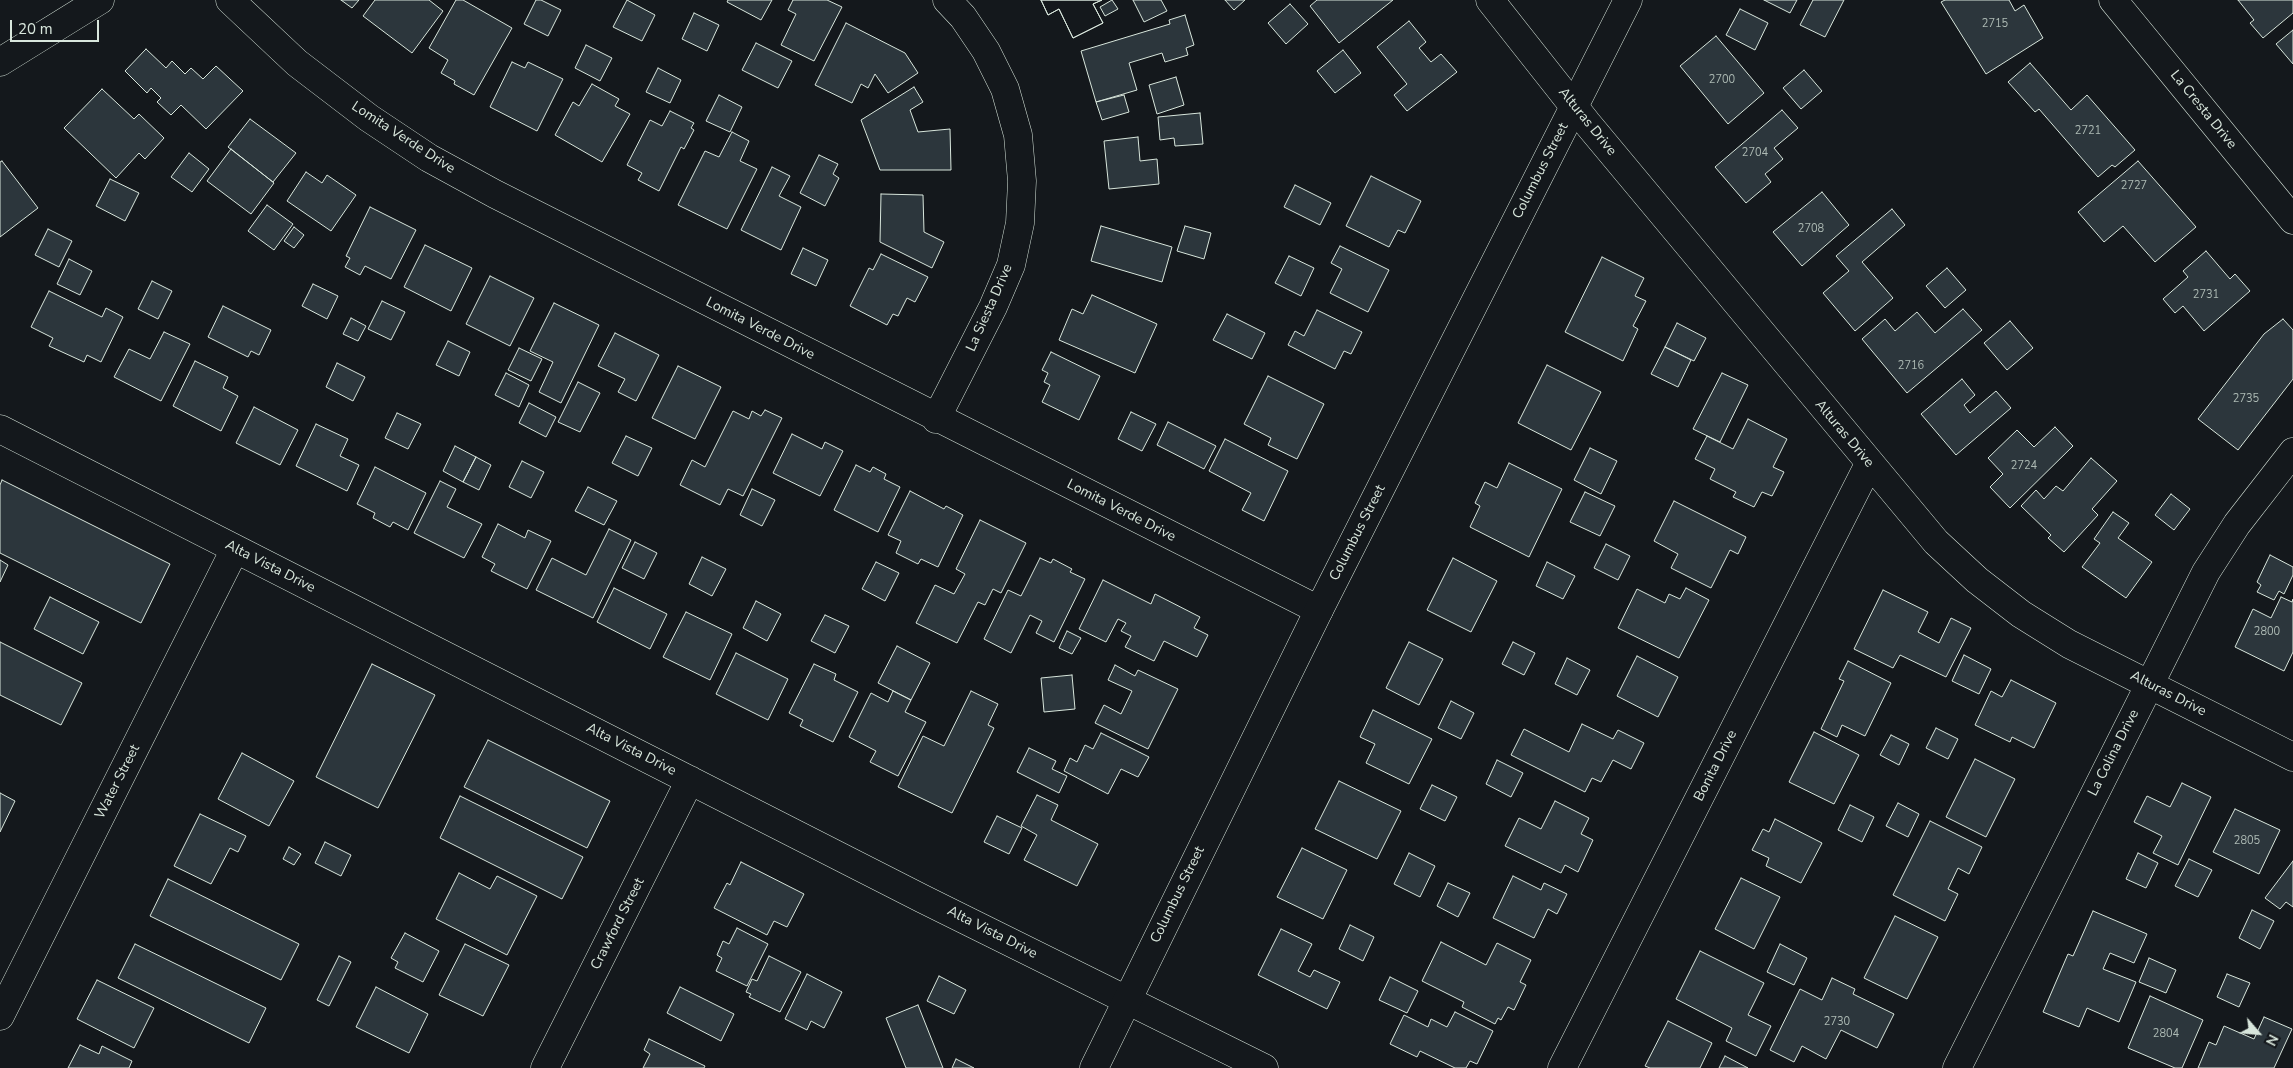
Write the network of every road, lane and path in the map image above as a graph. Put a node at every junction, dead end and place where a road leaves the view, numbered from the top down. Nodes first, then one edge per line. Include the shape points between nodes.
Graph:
1 (100, 0) edge
2 (230, 0) edge
3 (947, 0) edge
4 (1490, 0) edge
5 (1628, 0) edge
6 (2113, 0) edge
7 (0, 62) edge
8 (1574, 106) junction
9 (2293, 220) edge
10 (936, 419) junction
11 (0, 429) edge
12 (2293, 452) edge
13 (1869, 464) junction
14 (236, 549) junction
15 (1319, 610) junction
16 (2149, 684) junction
17 (2293, 757) edge
18 (690, 780) junction
19 (1126, 1001) junction
20 (0, 1016) edge
21 (545, 1068) edge
22 (1094, 1068) edge
23 (1264, 1068) edge
24 (1562, 1068) edge
25 (1957, 1068) edge

1 - 7 street
2 - 10 street, Lomita Verde Drive via 297,63 369,118 430,158
3 - 10 street, La Siesta Drive via 986,51 1005,89 1018,134 1022,181 1020,223 1011,264 993,307
4 - 8 street, Alturas Drive
5 - 8 street, Columbus Street
6 - 9 street, La Cresta Drive
8 - 13 street, Alturas Drive
8 - 15 street, Columbus Street
10 - 15 street, Lomita Verde Drive
11 - 14 street, Alta Vista Drive
12 - 16 street, La Colina Drive via 2236,524 2206,572
13 - 16 street, Alturas Drive via 1936,542 1976,580 2069,644
13 - 24 street, Bonita Drive
14 - 18 street, Alta Vista Drive
14 - 20 street, Water Street
15 - 19 street, Columbus Street
16 - 17 street, Alturas Drive
16 - 25 street, La Colina Drive
18 - 19 street, Alta Vista Drive
18 - 21 street, Crawford Street
19 - 22 street, Columbus Street
19 - 23 street, Alta Vista Drive

